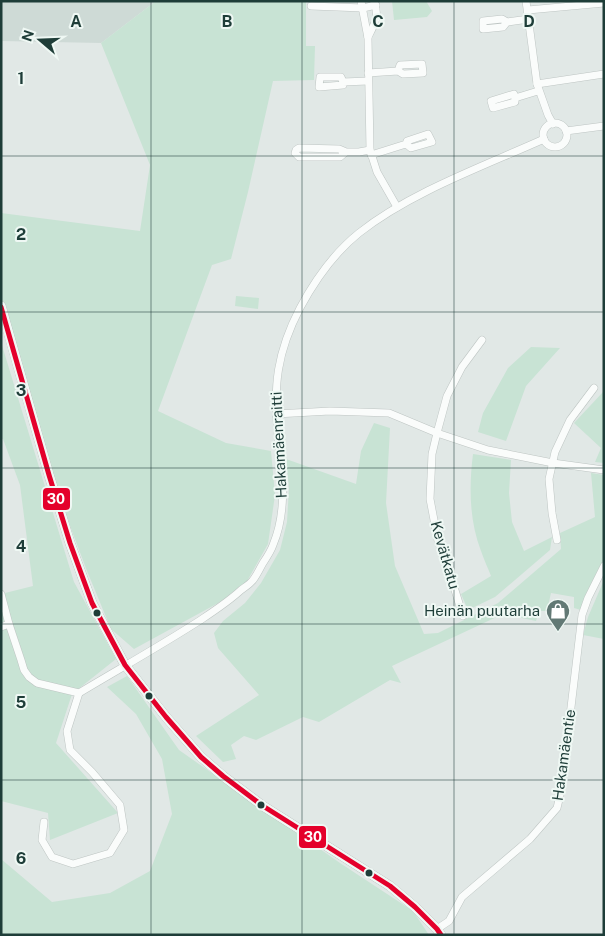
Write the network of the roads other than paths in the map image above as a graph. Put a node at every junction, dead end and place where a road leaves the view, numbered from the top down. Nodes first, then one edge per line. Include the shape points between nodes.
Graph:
1 (526, 1) edge
2 (374, 3) edge
3 (604, 3) edge
4 (362, 5) edge
5 (311, 6) dead end
6 (528, 10) junction
7 (529, 19) junction
8 (507, 22) dead end
9 (368, 38) junction
10 (398, 71) dead end
11 (604, 74) edge
12 (368, 77) junction
13 (344, 82) dead end
14 (537, 87) junction
15 (515, 98) dead end
16 (553, 124) junction
17 (604, 126) edge
18 (566, 131) junction
19 (544, 139) junction
20 (406, 144) dead end
21 (319, 149) junction
22 (346, 152) junction
23 (371, 152) junction
24 (319, 158) junction
25 (397, 207) junction
26 (1, 306) edge
27 (3, 320) edge
28 (482, 340) dead end
29 (594, 388) dead end
30 (276, 414) junction
31 (437, 433) junction
32 (553, 463) junction
33 (604, 470) edge
34 (557, 540) dead end
35 (604, 566) edge
36 (1, 594) edge
37 (463, 616) dead end
38 (9, 624) junction
39 (1, 627) edge
40 (125, 665) junction
41 (79, 693) junction
42 (44, 822) dead end
43 (439, 932) edge

1 - 6 street
2 - 4 street
2 - 9 street via 376,21
3 - 6 street
4 - 5 street
4 - 9 street
6 - 7 street
7 - 8 street
7 - 14 street
9 - 12 street
10 - 12 street
11 - 14 street
12 - 13 street
12 - 23 street
14 - 15 street
14 - 16 street
16 - 18 street
16 - 19 street via 544,131
17 - 18 street
18 - 19 street via 565,141 559,146 548,145
19 - 25 street, Hakamäenraitti
20 - 23 street
21 - 22 street
21 - 24 street
21 - 24 street via 299,148 295,153 299,157
22 - 23 street
22 - 24 street via 340,157
23 - 25 street via 377,172
25 - 30 street, Hakamäenraitti via 359,233 310,289 280,357 276,378
26 - 27 street
27 - 40 street via 70,543 92,603
28 - 31 street, Kevätkatu via 462,367 447,396
29 - 32 street via 570,420
30 - 31 street via 330,411 389,413
30 - 40 street, Hakamäenraitti via 283,490 281,520 273,546 253,580 222,606
31 - 32 street via 488,450
31 - 37 street, Kevätkatu via 432,454 430,499 438,541
32 - 33 street
32 - 34 street via 549,479
35 - 43 street, Hakamäentie via 582,615 557,808 530,839 462,897
36 - 38 street
38 - 39 street
38 - 41 street via 24,670 30,677 37,683
40 - 41 street, Hakamäenraitti
40 - 43 street via 189,744 223,776 262,806 390,886
41 - 42 street via 67,731 70,750 120,805 124,830 110,853 73,864 52,857 42,840

